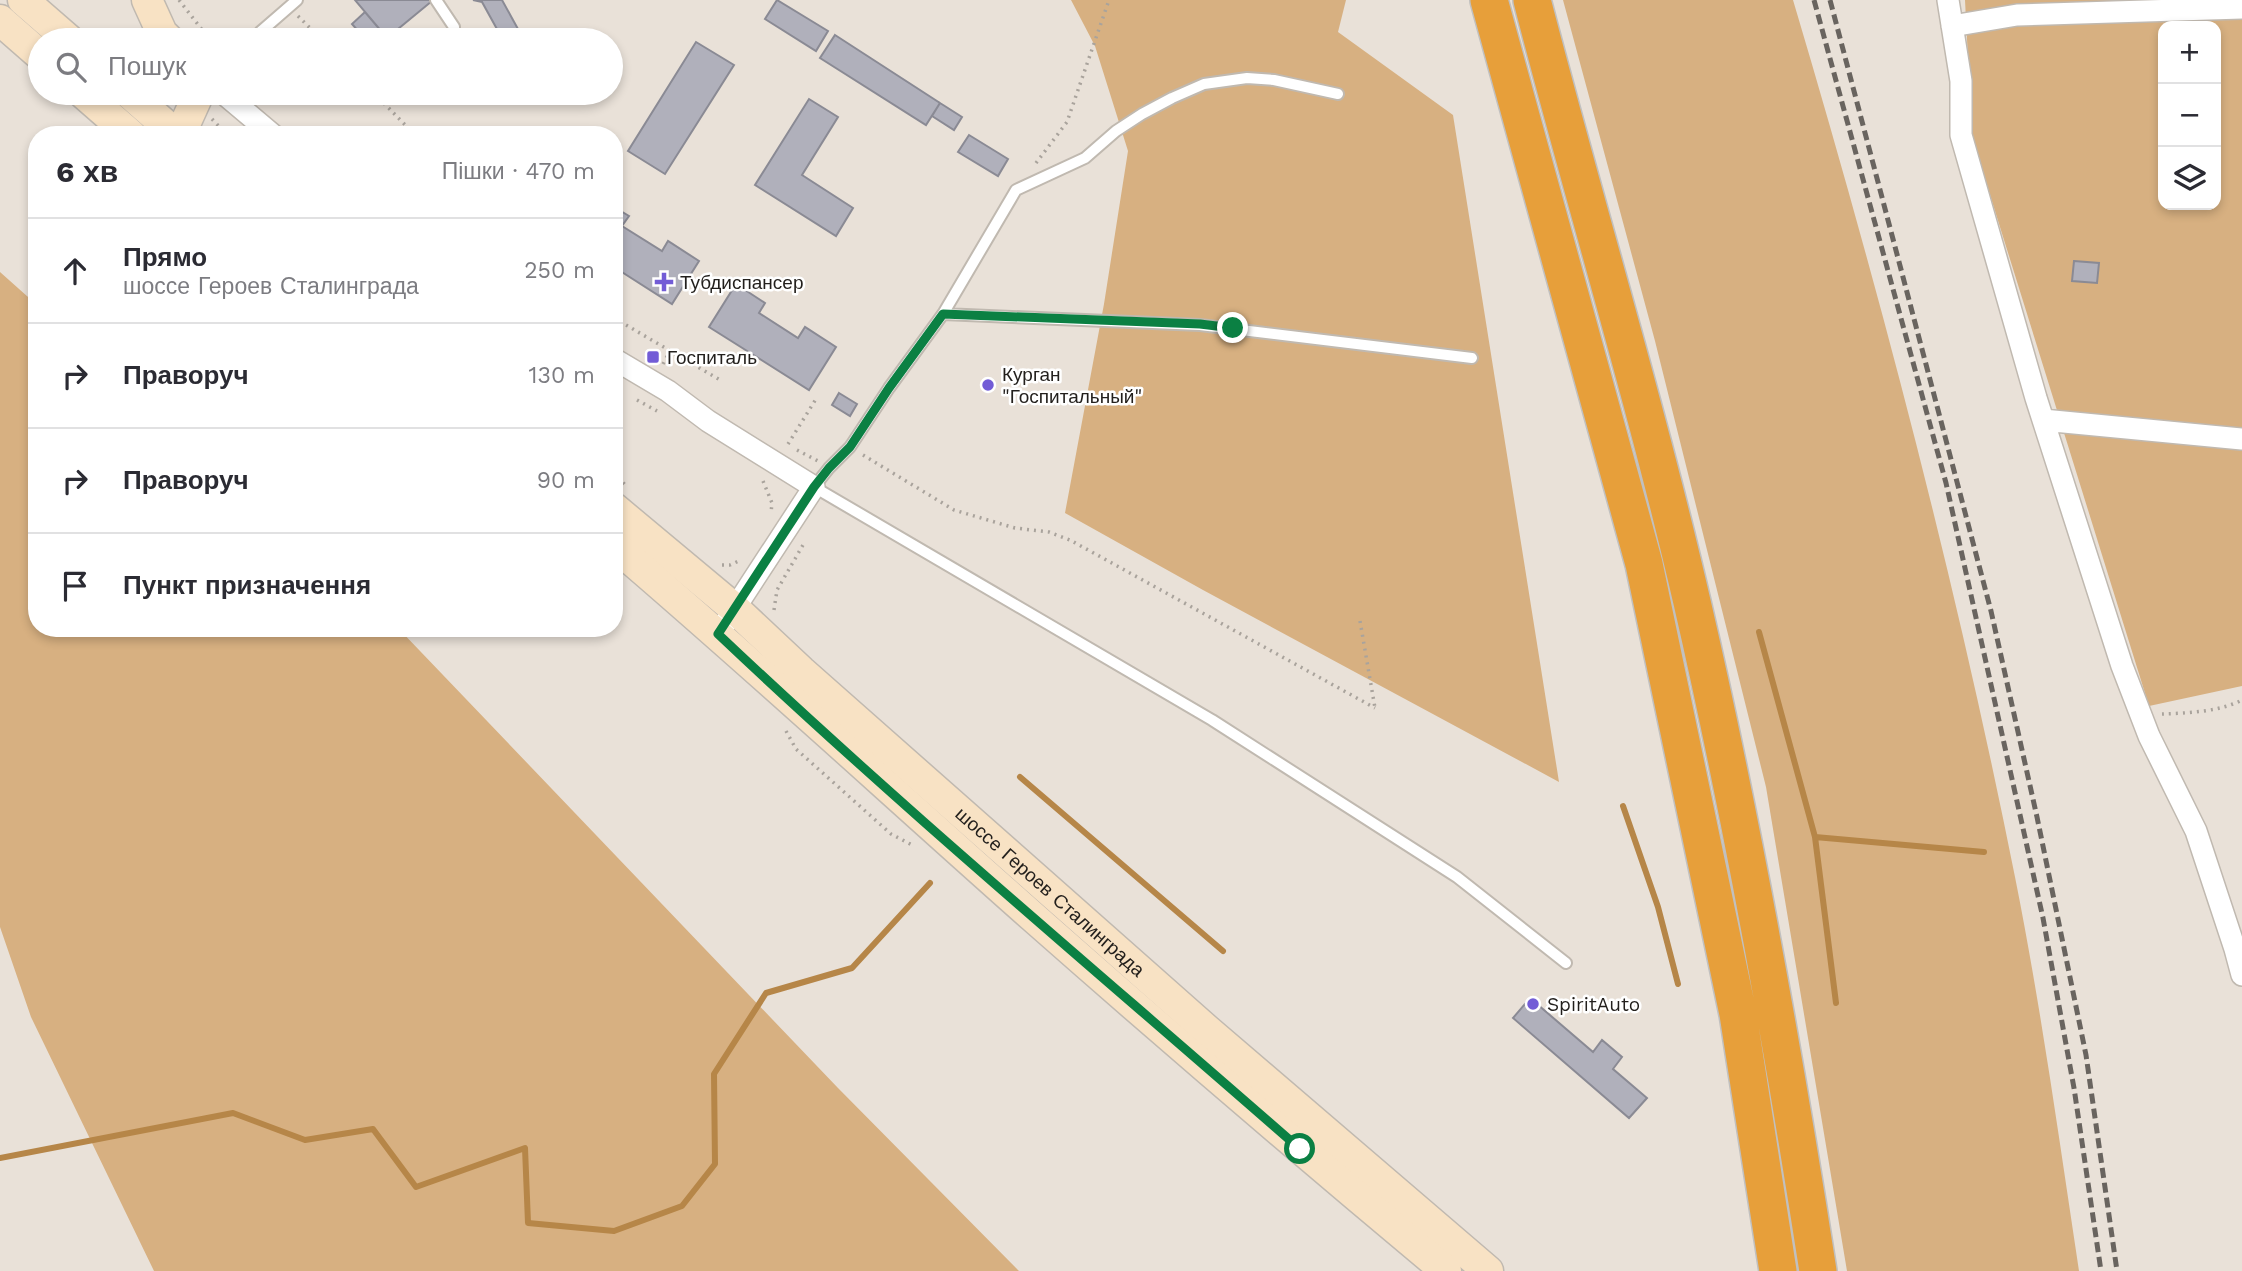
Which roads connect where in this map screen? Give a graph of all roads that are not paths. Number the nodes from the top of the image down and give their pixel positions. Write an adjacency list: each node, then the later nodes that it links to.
1 (23, 0): 12 (main road)
2 (146, 0): 13 (main road)
3 (436, 0): 11 (lane)
4 (1489, 0): 39 (highway)
5 (1532, 0): 40 (highway)
6 (1948, 0): 10 (street)
7 (293, 4): 14 (lane)
8 (2242, 8): 10 (street)
9 (0, 20): 15 (main road)
10 (1952, 26): 28 (street)
11 (454, 27)
12 (55, 28)
13 (160, 28)
14 (265, 28)
15 (28, 44)
16 (1338, 94): 25 (lane)
17 (97, 105): 21 (main road)
18 (143, 105): 22 (main road)
19 (203, 105): 23 (main road)
20 (237, 105): 24 (street)
21 (121, 126)
22 (168, 126)
23 (186, 126)
24 (262, 126)
25 (943, 314): 26 (lane); 30 (lane)
26 (1472, 358)
27 (623, 364): 30 (street)
28 (2043, 420): 29 (street); 36 (street)
29 (2242, 439)
30 (814, 487): 33 (street); 35 (lane)
31 (624, 502): 33 (main road, шоссе Героев Сталинграда)
32 (623, 553): 34 (main road, шоссе Героев Сталинграда)
33 (735, 608): 34 (street); 38 (main road, шоссе Героев Сталинграда)
34 (718, 634): 37 (main road, шоссе Героев Сталинграда)
35 (1566, 963)
36 (2242, 975)
37 (1446, 1271)
38 (1488, 1271)
39 (1778, 1271)
40 (1818, 1271)

